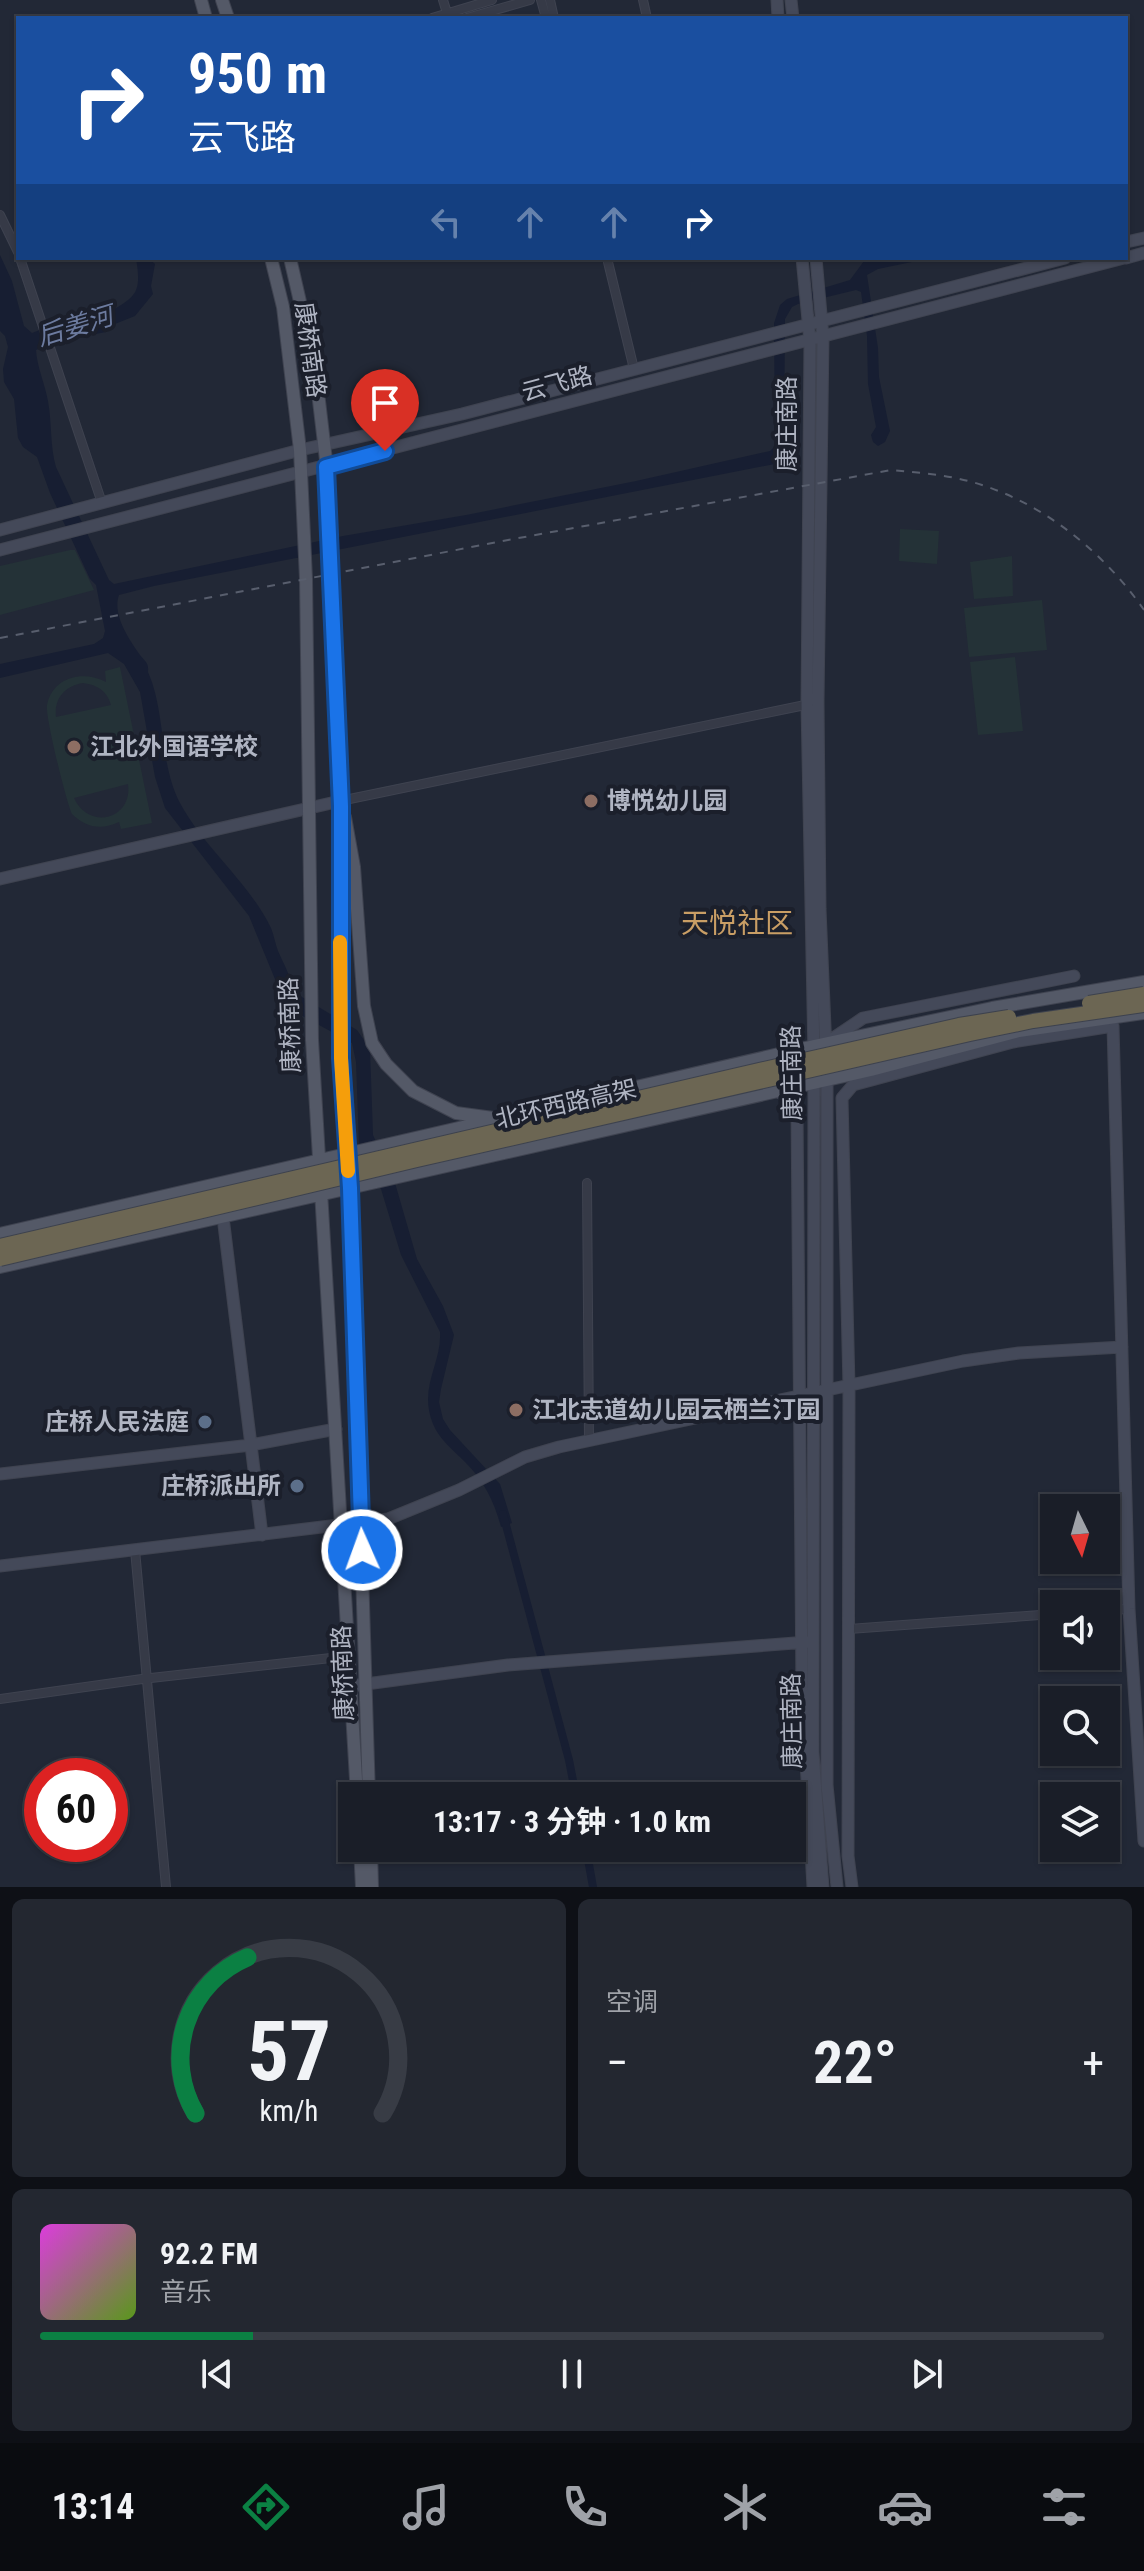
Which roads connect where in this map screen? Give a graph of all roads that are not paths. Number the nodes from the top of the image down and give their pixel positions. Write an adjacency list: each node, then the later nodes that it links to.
1 (443, 0): 4 (street)
2 (492, 0): 4 (street)
3 (530, 0): 6 (street)
4 (447, 13): 5 (street)
5 (438, 16)
6 (474, 16)
7 (0, 215): 8 (street)
8 (16, 248)
9 (21, 260): 26 (street)
10 (271, 260): 23 (main road, 康桥南路)
11 (290, 260): 22 (main road, 康桥南路)
12 (607, 260): 21 (street)
13 (802, 260): 18 (street, 康庄南路)
14 (816, 260): 17 (street, 康庄南路)
15 (1057, 260): 17 (street, 云飞路)
16 (1117, 260): 19 (street, 云飞路)
17 (821, 321): 18 (street, 云飞路); 19 (street, 康庄南路)
18 (808, 325): 20 (street, 康庄南路); 21 (street, 云飞路)
19 (823, 337): 20 (street, 云飞路); 29 (street, 康庄南路)
20 (810, 341): 24 (street, 云飞路); 29 (street, 康庄南路)
21 (634, 369): 22 (street, 云飞路)
22 (323, 444): 23 (street, 云飞路); 24 (main road, 康桥南路)
23 (300, 450): 25 (main road, 康桥南路); 26 (street, 云飞路)
24 (326, 467): 25 (street, 云飞路); 30 (main road, 康桥南路)
25 (301, 473): 28 (street, 云飞路); 31 (main road, 康桥南路)
26 (97, 504): 27 (street, 云飞路)
27 (0, 530)
28 (0, 550)
29 (812, 704): 30 (street); 38 (street, 康庄南路)
30 (341, 803): 31 (street); 42 (main road); 43 (main road, 康桥南路)
31 (309, 810): 32 (street); 44 (main road, 康桥南路)
32 (0, 879)
33 (1074, 976): 38 (street)
34 (1144, 982): 38 (main road)
35 (1144, 994): 50 (highway, 北环西路高架, bridge)
36 (1144, 1005): 51 (highway, 北环西路高架, bridge)
37 (1144, 1013): 39 (main road)
38 (820, 1045): 39 (street, 康庄南路); 42 (main road)
39 (821, 1080): 40 (main road); 41 (street); 55 (street, 康庄南路); 56 (street, 康庄南路)
40 (777, 1091): 46 (main road); 57 (street)
41 (842, 1098): 53 (street); 54 (street)
42 (500, 1119): 43 (main road)
43 (352, 1153): 44 (main road); 46 (main road, 康桥南路)
44 (320, 1161): 47 (main road, 康桥南路); 49 (main road)
45 (587, 1183): 59 (street)
46 (356, 1186): 47 (main road); 62 (main road, 康桥南路)
47 (323, 1194): 48 (main road); 58 (main road, 康桥南路)
48 (223, 1217): 52 (main road); 60 (street)
49 (0, 1234)
50 (0, 1246)
51 (0, 1259)
52 (0, 1267)
53 (1122, 1347): 54 (street); 68 (street)
54 (849, 1386): 55 (street); 70 (street)
55 (827, 1391): 56 (street); 87 (street, 康庄南路)
56 (813, 1394): 57 (street); 71 (street, 康庄南路)
57 (799, 1396): 59 (street); 71 (street)
58 (336, 1429): 60 (street); 63 (main road, 康桥南路)
59 (589, 1441): 62 (street)
60 (251, 1445): 61 (street); 64 (street)
61 (0, 1474)
62 (361, 1523): 63 (street); 74 (main road, 康桥南路)
63 (342, 1526): 64 (street); 72 (main road, 康桥南路)
64 (262, 1535): 65 (street)
65 (135, 1550): 66 (street); 73 (street)
66 (0, 1566)
67 (1120, 1609): 68 (street)
68 (1129, 1609): 79 (street)
69 (1040, 1615): 70 (street)
70 (849, 1629): 88 (street)
71 (807, 1642): 74 (street); 85 (street); 86 (street, 康庄南路)
72 (349, 1656): 73 (street); 75 (main road, 康桥南路)
73 (146, 1678): 76 (street); 82 (street)
74 (366, 1685): 75 (street); 78 (main road, 康桥南路)
75 (351, 1686): 77 (main road, 康桥南路)
76 (0, 1699)
77 (356, 1782)
78 (369, 1782)
79 (1144, 1841)
80 (361, 1862): 83 (main road)
81 (371, 1862): 84 (main road)
82 (166, 1887)
83 (362, 1887)
84 (372, 1887)
85 (813, 1887)
86 (823, 1887)
87 (837, 1887)
88 (852, 1887)

